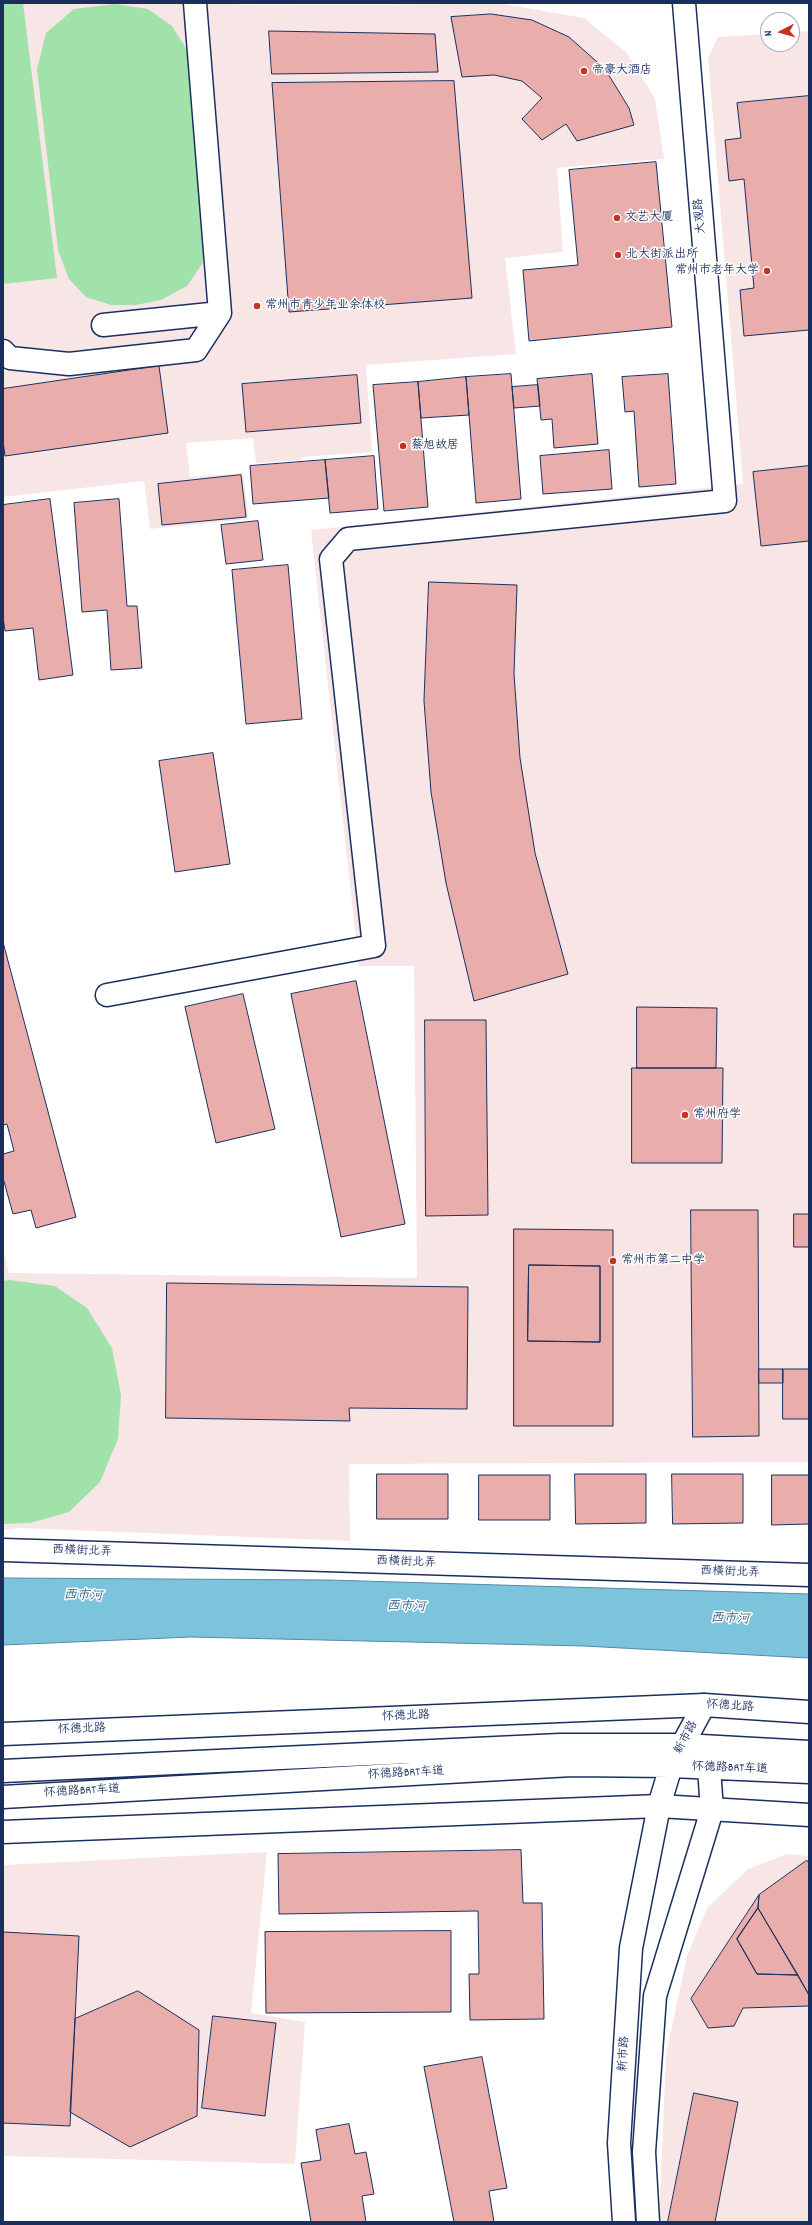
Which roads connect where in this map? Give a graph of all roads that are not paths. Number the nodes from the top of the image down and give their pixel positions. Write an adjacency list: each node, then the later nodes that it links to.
1 (195, 3): 3 (street)
2 (684, 3): 6 (street, 大观路)
3 (220, 313): 4 (street); 5 (street)
4 (103, 325)
5 (3, 351)
6 (107, 995)
7 (3, 1550): 8 (street, 西横街北弄)
8 (809, 1576)
9 (704, 1705): 10 (street, 怀德北路); 11 (street, 怀德北路); 12 (street, 新市路); 14 (street, 新市路)
10 (809, 1712)
11 (3, 1734)
12 (683, 1746): 14 (street, 怀德路BRT车道); 15 (street, 新市路); 16 (street, 怀德路BRT车道)
13 (809, 1752): 14 (street, 怀德路BRT车道)
14 (708, 1757): 15 (street, 怀德路BRT车道); 17 (street, 怀德路BRT车道); 20 (street, 新市路)
15 (671, 1766): 18 (street, 怀德路BRT车道); 19 (street, 新市路)
16 (3, 1771)
17 (809, 1772)
18 (3, 1797)
19 (659, 1806): 20 (street); 22 (street); 23 (street, 新市路)
20 (712, 1810): 21 (street); 24 (street, 新市路)
21 (809, 1816)
22 (3, 1832)
23 (624, 2222)
24 (648, 2222)

